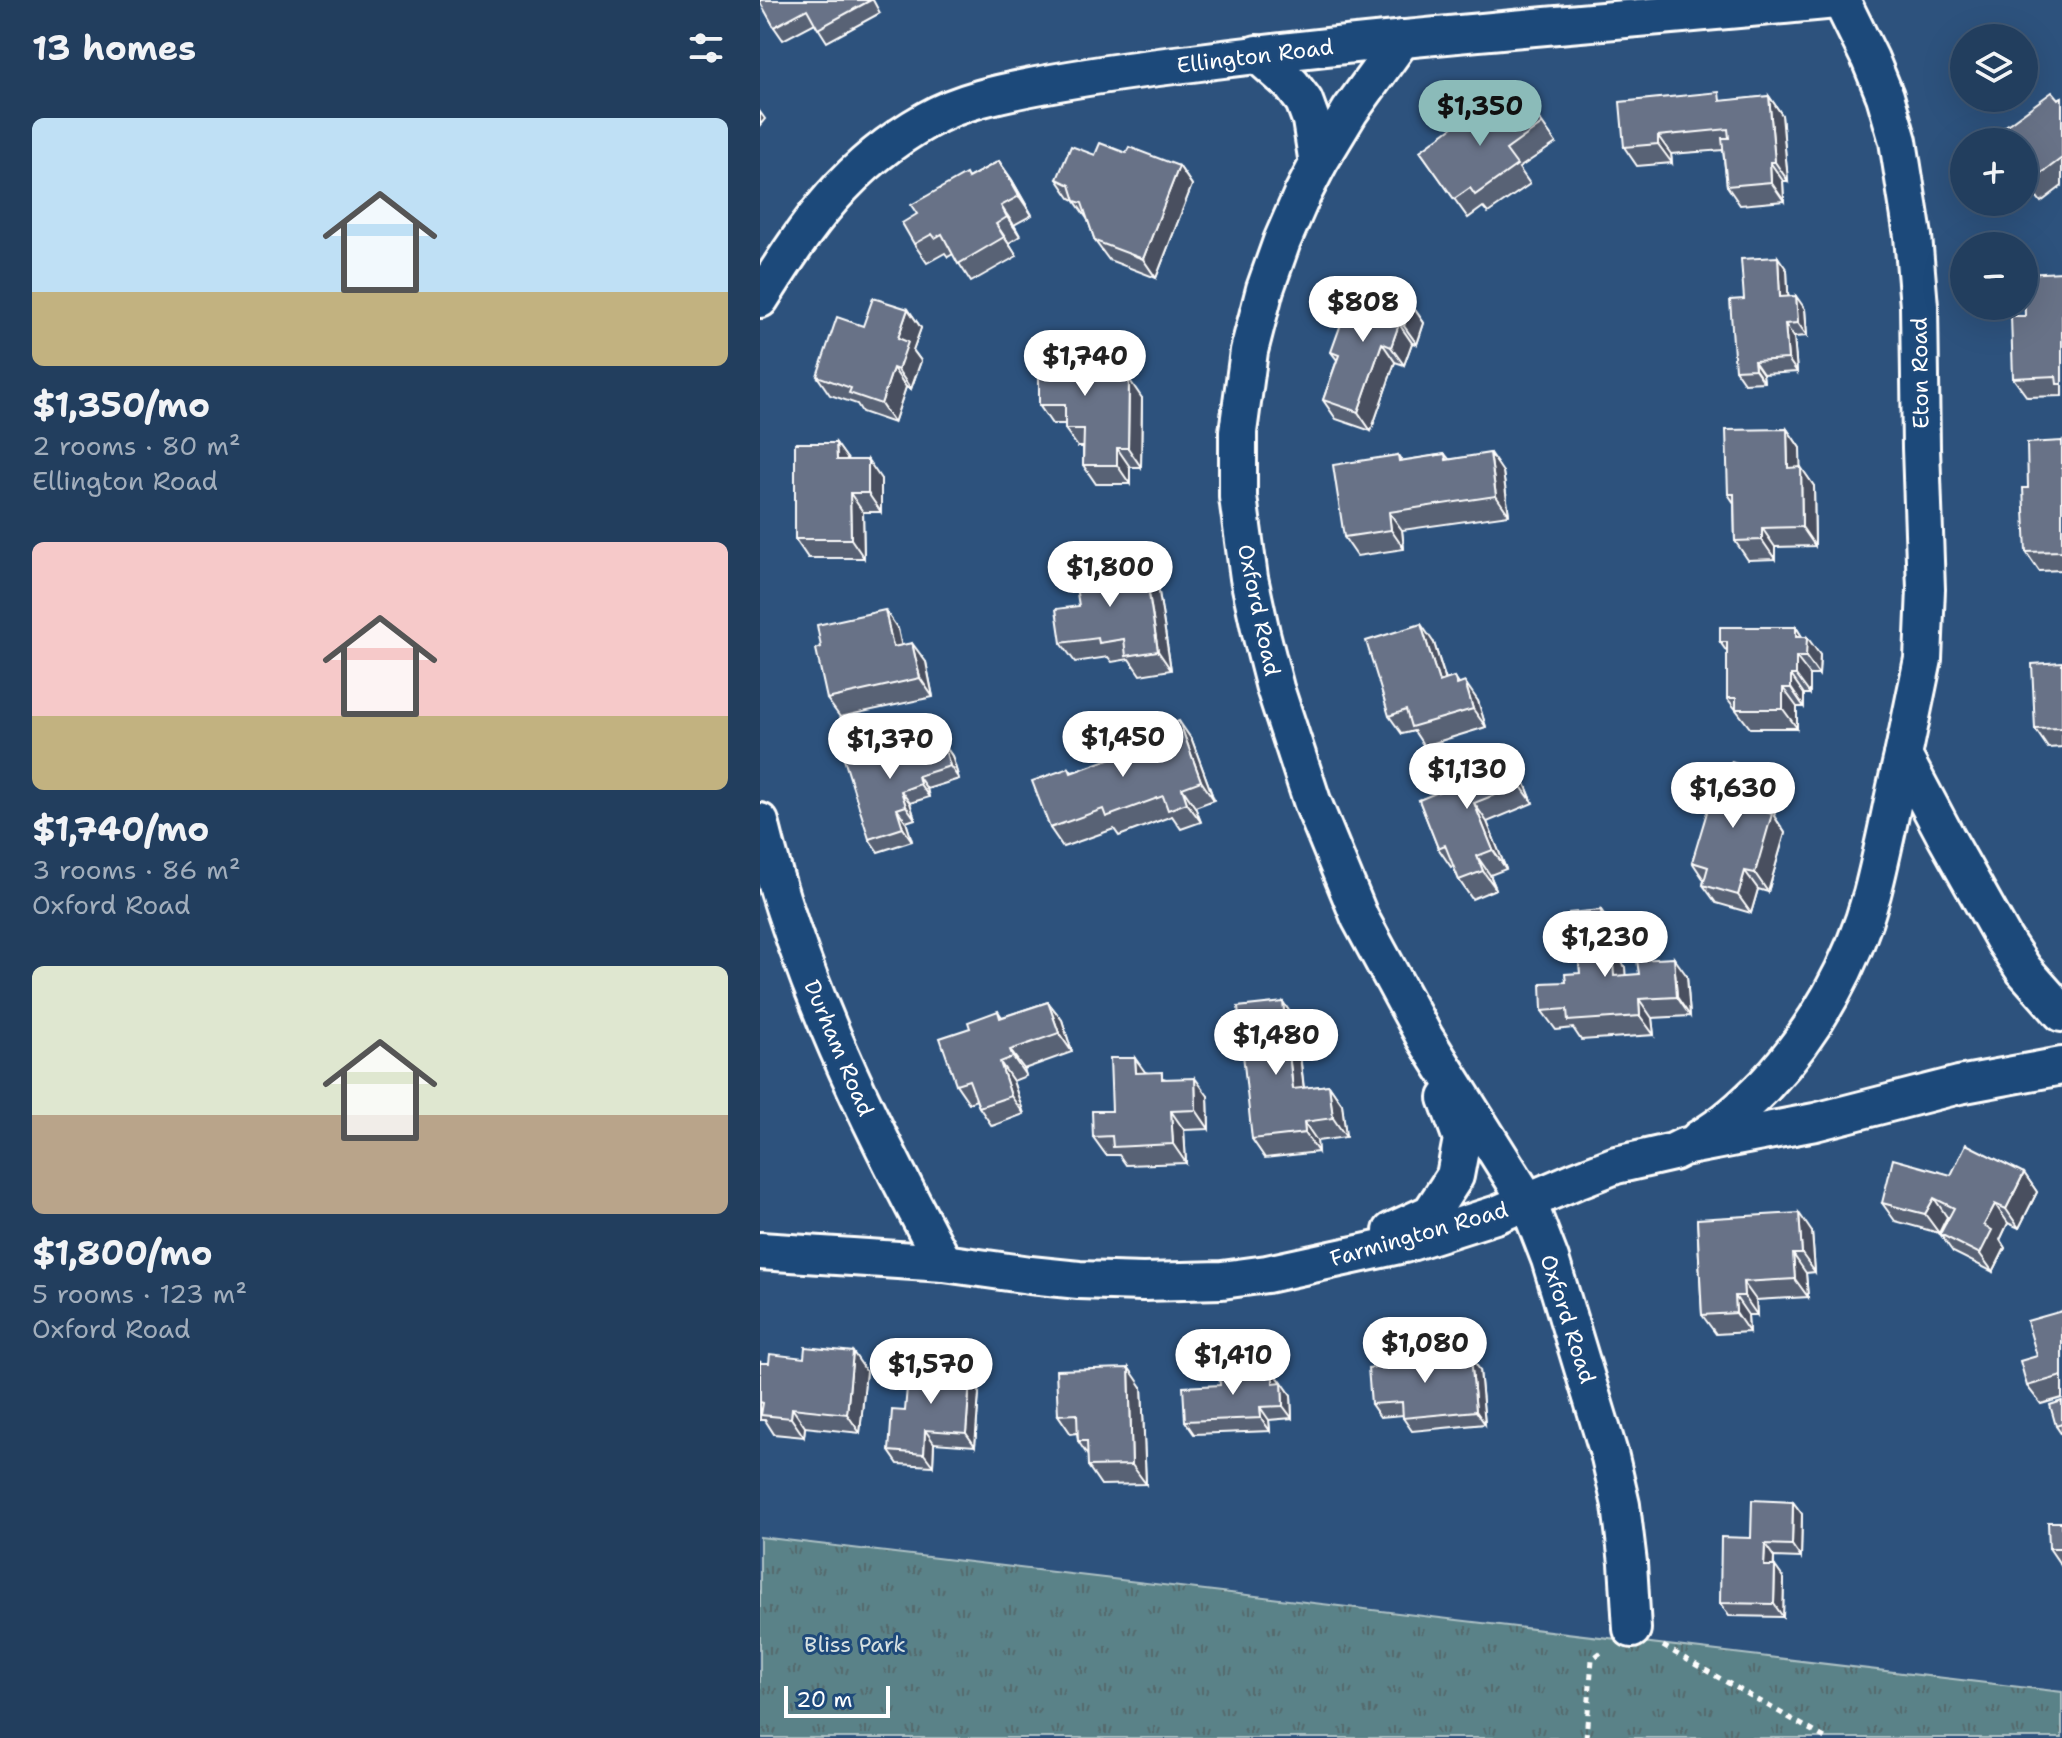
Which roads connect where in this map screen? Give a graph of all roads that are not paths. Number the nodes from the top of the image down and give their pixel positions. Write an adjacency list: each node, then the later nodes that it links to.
1 (1838, 0): 2 (street, Ellington Road); 6 (street, Eton Road)
2 (1402, 39): 3 (street, Ellington Road); 4 (street, Oxford Road)
3 (1257, 54): 4 (street); 5 (street, Ellington Road)
4 (1318, 164): 9 (street, Oxford Road)
5 (760, 299)
6 (1903, 756): 8 (street); 11 (street, Eton Road)
7 (760, 822): 15 (street, Durham Road)
8 (2062, 1013)
9 (1425, 1038): 12 (street, Oxford Road); 14 (street, Oxford Road)
10 (2062, 1066): 11 (street, Farmington Road)
11 (1683, 1147): 12 (street, Farmington Road)
12 (1528, 1202): 14 (street, Farmington Road); 16 (street, Oxford Road)
13 (760, 1251): 15 (street, Farmington Road)
14 (1342, 1259): 15 (street, Farmington Road)
15 (944, 1263)
16 (1632, 1629)

